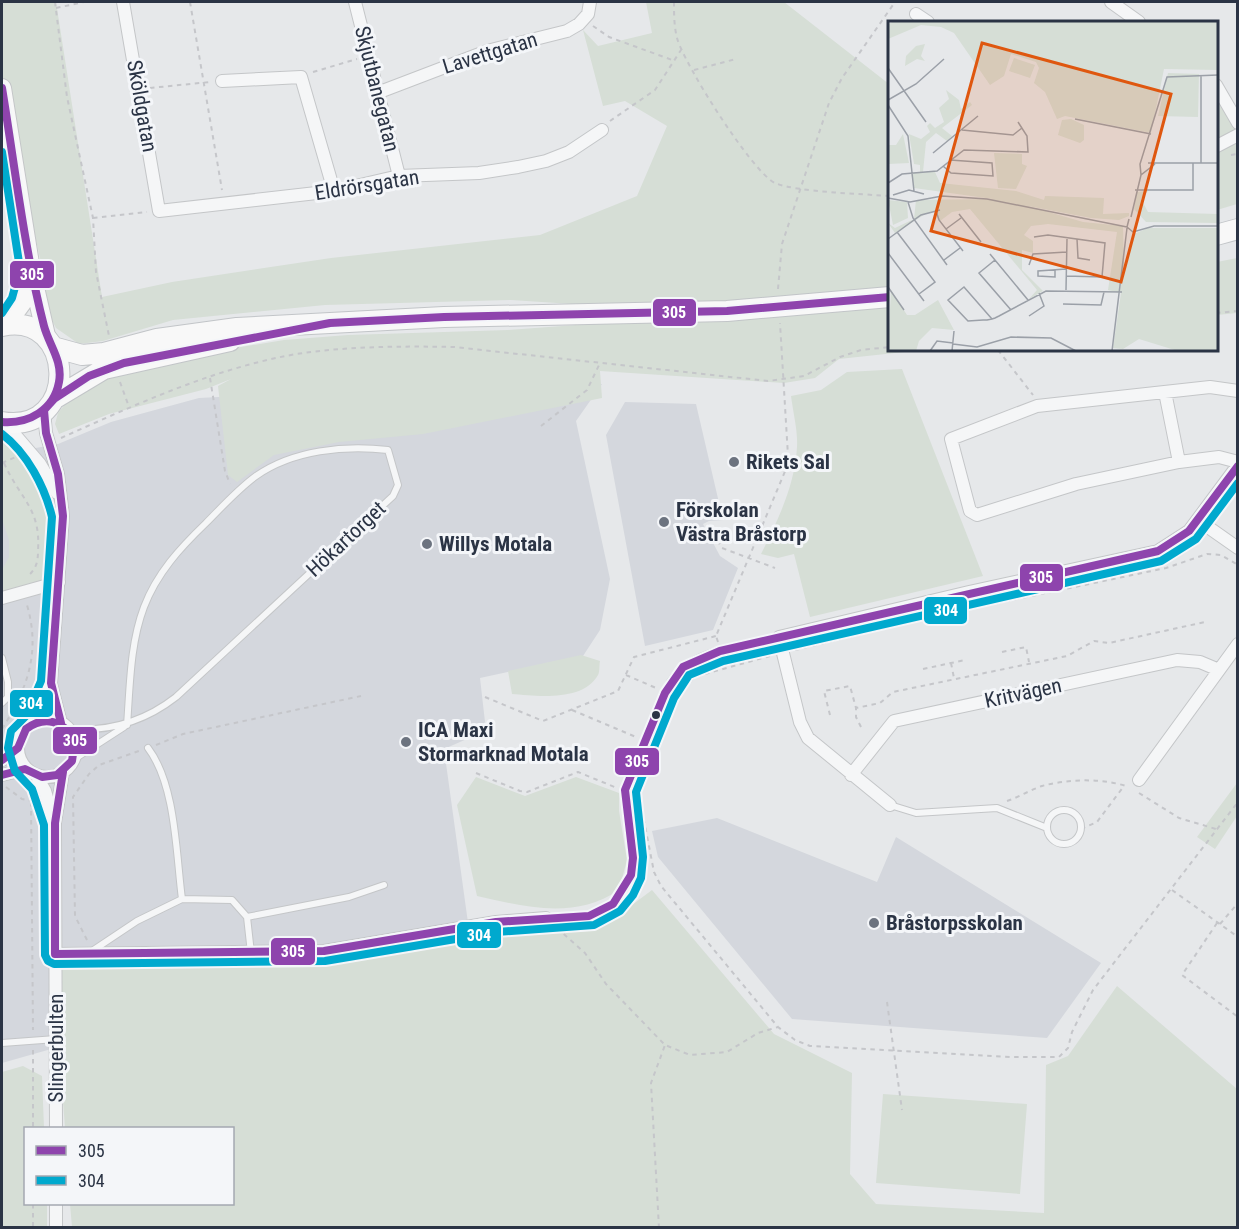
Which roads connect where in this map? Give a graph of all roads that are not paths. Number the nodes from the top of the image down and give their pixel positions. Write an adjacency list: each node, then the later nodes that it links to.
1 (123, 2): 18 (street, Sköldgatan)
2 (355, 2): 11 (street, Skjutbanegatan)
3 (590, 2): 11 (street, Lavettgatan)
4 (1111, 2): 7 (street)
5 (916, 14): 6 (street)
6 (926, 21)
7 (1138, 21)
8 (222, 81): 17 (street)
9 (2, 88): 19 (street)
10 (1218, 88): 12 (street)
11 (377, 93): 16 (street, Skjutbanegatan)
12 (1238, 123)
13 (602, 130): 16 (street, Eldrörsgatan)
14 (1238, 135): 15 (street)
15 (1218, 145)
16 (399, 176): 17 (street, Eldrörsgatan)
17 (334, 190): 18 (street, Eldrörsgatan)
18 (159, 211)
19 (31, 270): 22 (street); 23 (street)
20 (888, 297): 21 (main road)
21 (330, 323): 23 (main road); 26 (main road)
22 (4, 325): 23 (main road)
23 (50, 344): 26 (main road)
24 (1238, 391): 25 (street)
25 (1165, 392): 28 (street); 28 (street)
26 (49, 405): 27 (main road); 30 (street)
27 (3, 422): 30 (street)
28 (1179, 462): 29 (street)
29 (1238, 464): 31 (street)
30 (60, 499): 33 (street)
31 (1198, 520): 32 (street); 35 (street)
32 (1238, 548)
33 (59, 582): 34 (street); 39 (street)
34 (2, 598)
35 (779, 637): 51 (street); 59 (lane)
36 (1238, 644): 38 (street)
37 (2, 658): 40 (lane)
38 (1218, 670): 51 (street, Kritvägen); 52 (street)
39 (51, 683): 41 (street); 43 (street)
40 (2, 703)
41 (34, 722): 43 (street); 44 (street)
42 (127, 725): 42 (lane, Hökartorget); 43 (lane, Hökartorget); 47 (lane, Hökartorget)
43 (65, 726): 47 (street)
44 (18, 748): 46 (street); 48 (street)
45 (147, 748): 57 (lane)
46 (2, 760)
47 (73, 760): 49 (street)
48 (32, 772): 49 (street); 50 (street); 54 (street, Slingerbulten)
49 (63, 772): 54 (street, Slingerbulten)
50 (2, 775)
51 (851, 776): 53 (street)
52 (1139, 780)
53 (890, 805): 55 (lane)
54 (55, 824): 61 (street, Slingerbulten)
55 (1047, 828): 55 (lane)
56 (384, 885): 58 (lane)
57 (182, 899): 58 (lane); 62 (lane)
58 (247, 916): 60 (lane)
59 (546, 918): 60 (street)
60 (251, 953): 62 (street)
61 (55, 954): 62 (street); 63 (street, Slingerbulten)
62 (86, 955)
63 (56, 1039): 64 (lane); 65 (street, Slingerbulten)
64 (2, 1043)
65 (56, 1127)
66 (56, 1205): 67 (street)
67 (56, 1227)

